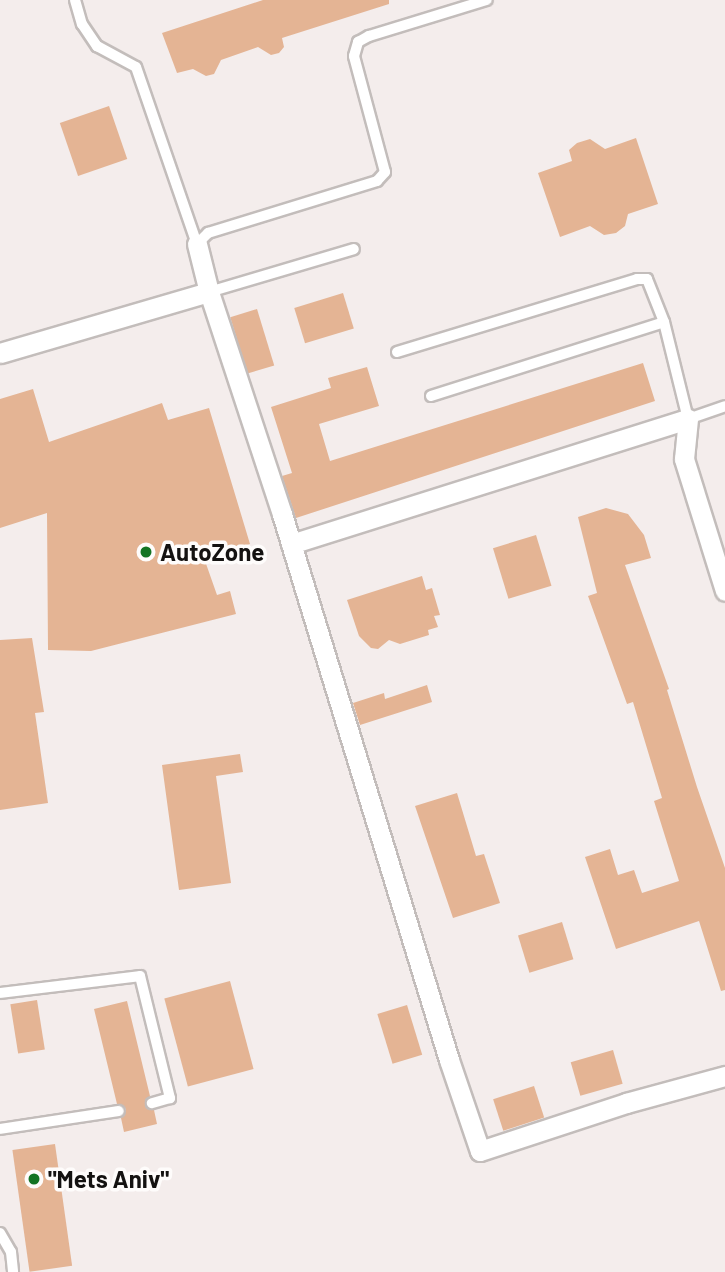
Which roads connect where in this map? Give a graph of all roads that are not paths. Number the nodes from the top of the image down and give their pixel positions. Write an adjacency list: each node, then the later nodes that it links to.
1 (75, 0): 3 (lane)
2 (487, 0): 3 (lane)
3 (197, 244): 5 (street)
4 (354, 249): 5 (lane)
5 (209, 292): 8 (street); 12 (street)
6 (664, 322): 7 (lane); 9 (lane); 11 (lane)
7 (397, 352)
8 (0, 353)
9 (431, 396)
10 (725, 407): 11 (lane)
11 (688, 419): 12 (street); 13 (street)
12 (290, 544): 15 (street)
13 (725, 591)
14 (0, 993): 16 (lane)
15 (725, 1076)
16 (152, 1103)
17 (119, 1111): 18 (lane)
18 (0, 1129)
19 (0, 1233): 20 (lane)
20 (13, 1272)

